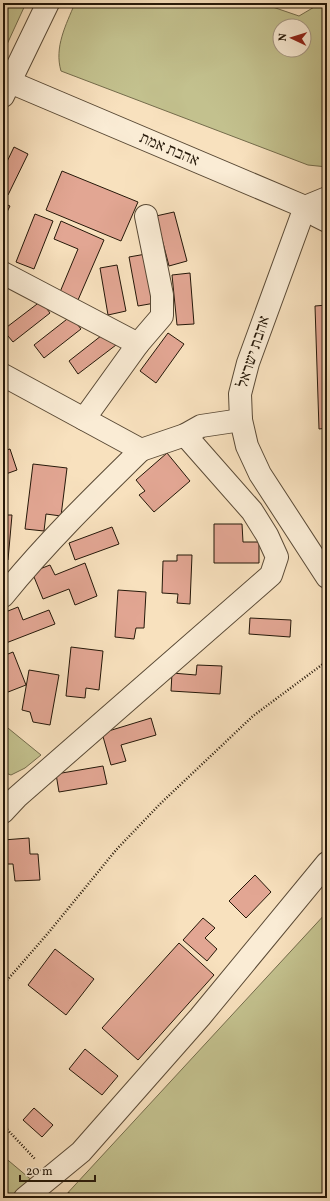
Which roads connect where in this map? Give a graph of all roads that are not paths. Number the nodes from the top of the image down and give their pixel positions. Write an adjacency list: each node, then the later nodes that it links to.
1 (48, 3): 2 (street)
2 (6, 89): 4 (street, אהבת אמת)
3 (327, 198): 4 (street)
4 (305, 207): 6 (street, אהבת אמת); 11 (street, אהבת ישראל)
5 (146, 216): 8 (street)
6 (327, 221)
7 (3, 273): 8 (street)
8 (138, 344): 10 (street)
9 (3, 375): 10 (street)
10 (84, 419): 13 (street)
11 (241, 420): 12 (street); 14 (street, אהבת ישראל)
12 (185, 435): 13 (street); 16 (street)
13 (141, 450): 15 (street)
14 (327, 577)
15 (3, 596)
16 (8, 800)
17 (327, 862): 18 (street)
18 (25, 1198)

